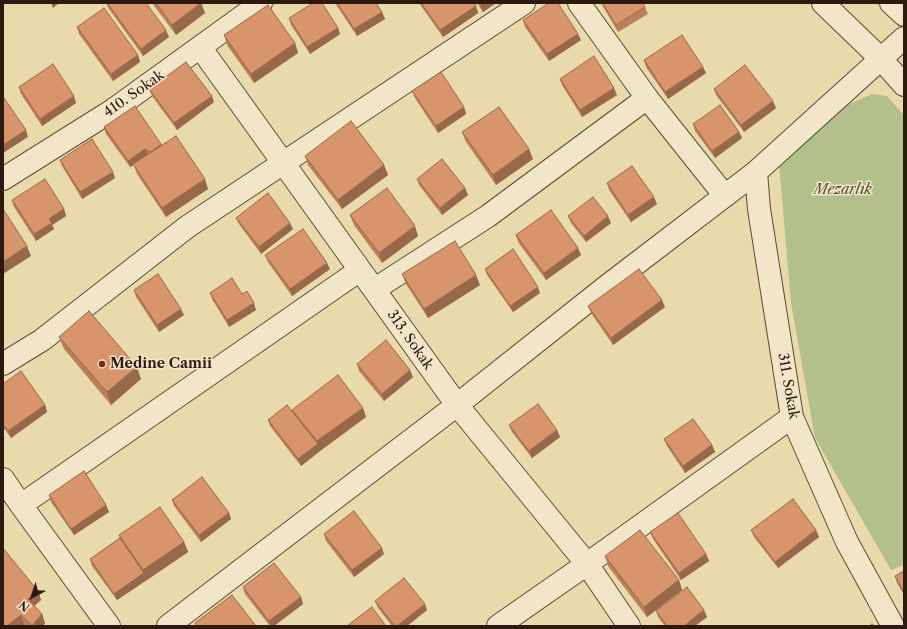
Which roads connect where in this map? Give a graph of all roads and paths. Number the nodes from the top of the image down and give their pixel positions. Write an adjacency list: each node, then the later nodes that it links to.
1 (261, 3): 8 (street, 410. Sokak)
2 (524, 3): 12 (street)
3 (579, 3): 11 (street)
4 (823, 3): 9 (street)
5 (891, 3): 6 (street)
6 (904, 16)
7 (904, 38): 9 (street)
8 (200, 47): 12 (street, 313. Sokak); 14 (street, 410. Sokak)
9 (880, 58): 10 (street); 13 (street)
10 (904, 85)
11 (647, 98): 15 (street); 17 (street)
12 (282, 162): 16 (street, 313. Sokak); 18 (street)
13 (756, 172): 15 (street); 20 (street, 311. Sokak)
14 (3, 179)
15 (725, 196): 19 (street)
16 (360, 270): 17 (street, 313. Sokak); 22 (street)
17 (375, 289): 19 (street, 313. Sokak)
18 (3, 364)
19 (457, 405): 23 (street, 313. Sokak); 24 (street)
20 (792, 418): 23 (street); 28 (street, 311. Sokak)
21 (3, 479): 22 (street)
22 (21, 505): 25 (street)
23 (587, 564): 26 (street); 27 (street, 313. Sokak)
24 (173, 624)
25 (109, 626)
26 (498, 626)
27 (629, 626)
28 (893, 626)

